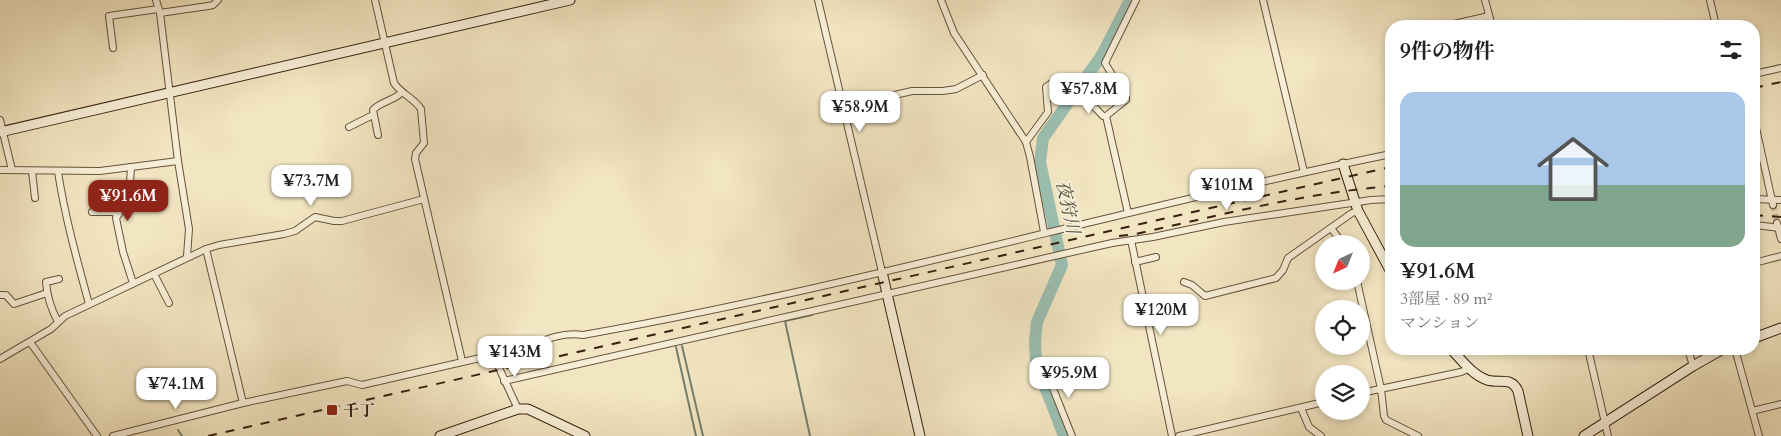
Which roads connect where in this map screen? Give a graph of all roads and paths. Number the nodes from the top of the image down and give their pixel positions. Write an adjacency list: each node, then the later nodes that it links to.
1 (156, 0): 11 (street)
2 (218, 0): 11 (street)
3 (375, 0): 16 (street)
4 (570, 0): 16 (street)
5 (818, 0): 25 (street)
6 (941, 0): 20 (street)
7 (1136, 0): 27 (street)
8 (1263, 0): 42 (street)
9 (1486, 0): 12 (street)
10 (1710, 0): 15 (street)
11 (159, 11): 17 (street); 22 (street)
12 (1489, 16): 13 (street); 14 (street)
13 (1471, 20)
14 (1490, 20)
15 (1715, 20)
16 (385, 43): 22 (street); 23 (street)
17 (114, 48)
18 (1781, 68): 19 (street)
19 (1760, 73)
20 (983, 75): 25 (street); 32 (street)
21 (1059, 78): 32 (street)
22 (169, 92): 30 (street); 35 (street)
23 (402, 92): 26 (street); 44 (street)
24 (1082, 94): 27 (street)
25 (843, 107): 67 (street)
26 (373, 115): 29 (street); 31 (street)
27 (1106, 116): 51 (street)
28 (0, 120): 30 (street)
29 (349, 127)
30 (1, 132): 39 (street)
31 (378, 135)
32 (1029, 138): 56 (street)
33 (1760, 145): 48 (street)
34 (1385, 155): 36 (street)
35 (178, 160): 37 (street); 61 (street)
36 (1343, 164): 42 (street); 49 (street)
37 (131, 167): 41 (street); 52 (street)
38 (0, 170): 39 (street)
39 (12, 170): 40 (street)
40 (32, 171): 41 (street); 43 (street)
41 (58, 172): 77 (street)
42 (1304, 172): 51 (street)
43 (35, 198)
44 (424, 199): 60 (street); 91 (street)
45 (1760, 199): 48 (street)
46 (1385, 200): 49 (street)
47 (1781, 200): 48 (street)
48 (1773, 202)
49 (1358, 207): 55 (street); 59 (street); 64 (street)
50 (92, 212): 52 (street)
51 (1128, 213): 56 (street)
52 (118, 214): 71 (street)
53 (1760, 225): 54 (street)
54 (1779, 226): 58 (street)
55 (1331, 228): 57 (street); 70 (street)
56 (1045, 232): 67 (street)
57 (1336, 235)
58 (1781, 239)
59 (1131, 240): 66 (street); 74 (street)
60 (206, 249): 61 (street); 98 (street)
61 (188, 256): 68 (street)
62 (1781, 256): 65 (street)
63 (1156, 257): 66 (street)
64 (1385, 260)
65 (1760, 261)
66 (1135, 262): 111 (street)
67 (882, 272): 74 (street); 84 (street)
68 (154, 274): 71 (street); 76 (street)
69 (59, 279): 73 (street)
70 (1184, 282)
71 (133, 283): 77 (street)
72 (1359, 290): 96 (street)
73 (46, 293): 75 (street); 78 (street)
74 (886, 293): 95 (street); 109 (street)
75 (0, 295)
76 (168, 303)
77 (89, 304): 80 (street)
78 (52, 311): 79 (street); 80 (street)
79 (44, 316)
80 (58, 322): 83 (street)
81 (1781, 328): 82 (street)
82 (1760, 336)
83 (30, 342): 90 (street); 105 (street)
84 (494, 355): 91 (street); 95 (street)
85 (1457, 355): 93 (street)
86 (1589, 355): 104 (street)
87 (1690, 355): 92 (street)
88 (1712, 355): 92 (street)
89 (1737, 355): 103 (street)
90 (0, 359)
91 (462, 361): 98 (street)
92 (1693, 366): 104 (street)
93 (1470, 368): 96 (street); 115 (street)
94 (1046, 371): 110 (street)
95 (504, 381): 102 (street)
96 (1381, 388): 97 (street); 114 (street)
97 (1370, 391)
98 (244, 403): 106 (street)
99 (1315, 404): 101 (street)
100 (1781, 404): 103 (street)
101 (1301, 408): 112 (street); 113 (street)
102 (518, 409): 107 (street); 108 (street)
103 (1752, 411): 118 (street)
104 (1605, 423): 116 (street); 117 (street)
105 (97, 436)
106 (113, 436)
107 (443, 436)
108 (585, 436)
109 (920, 436)
110 (1072, 436)
111 (1172, 436)
112 (1179, 436)
113 (1321, 436)
114 (1418, 436)
115 (1528, 436)
116 (1584, 436)
117 (1608, 436)
118 (1759, 436)

